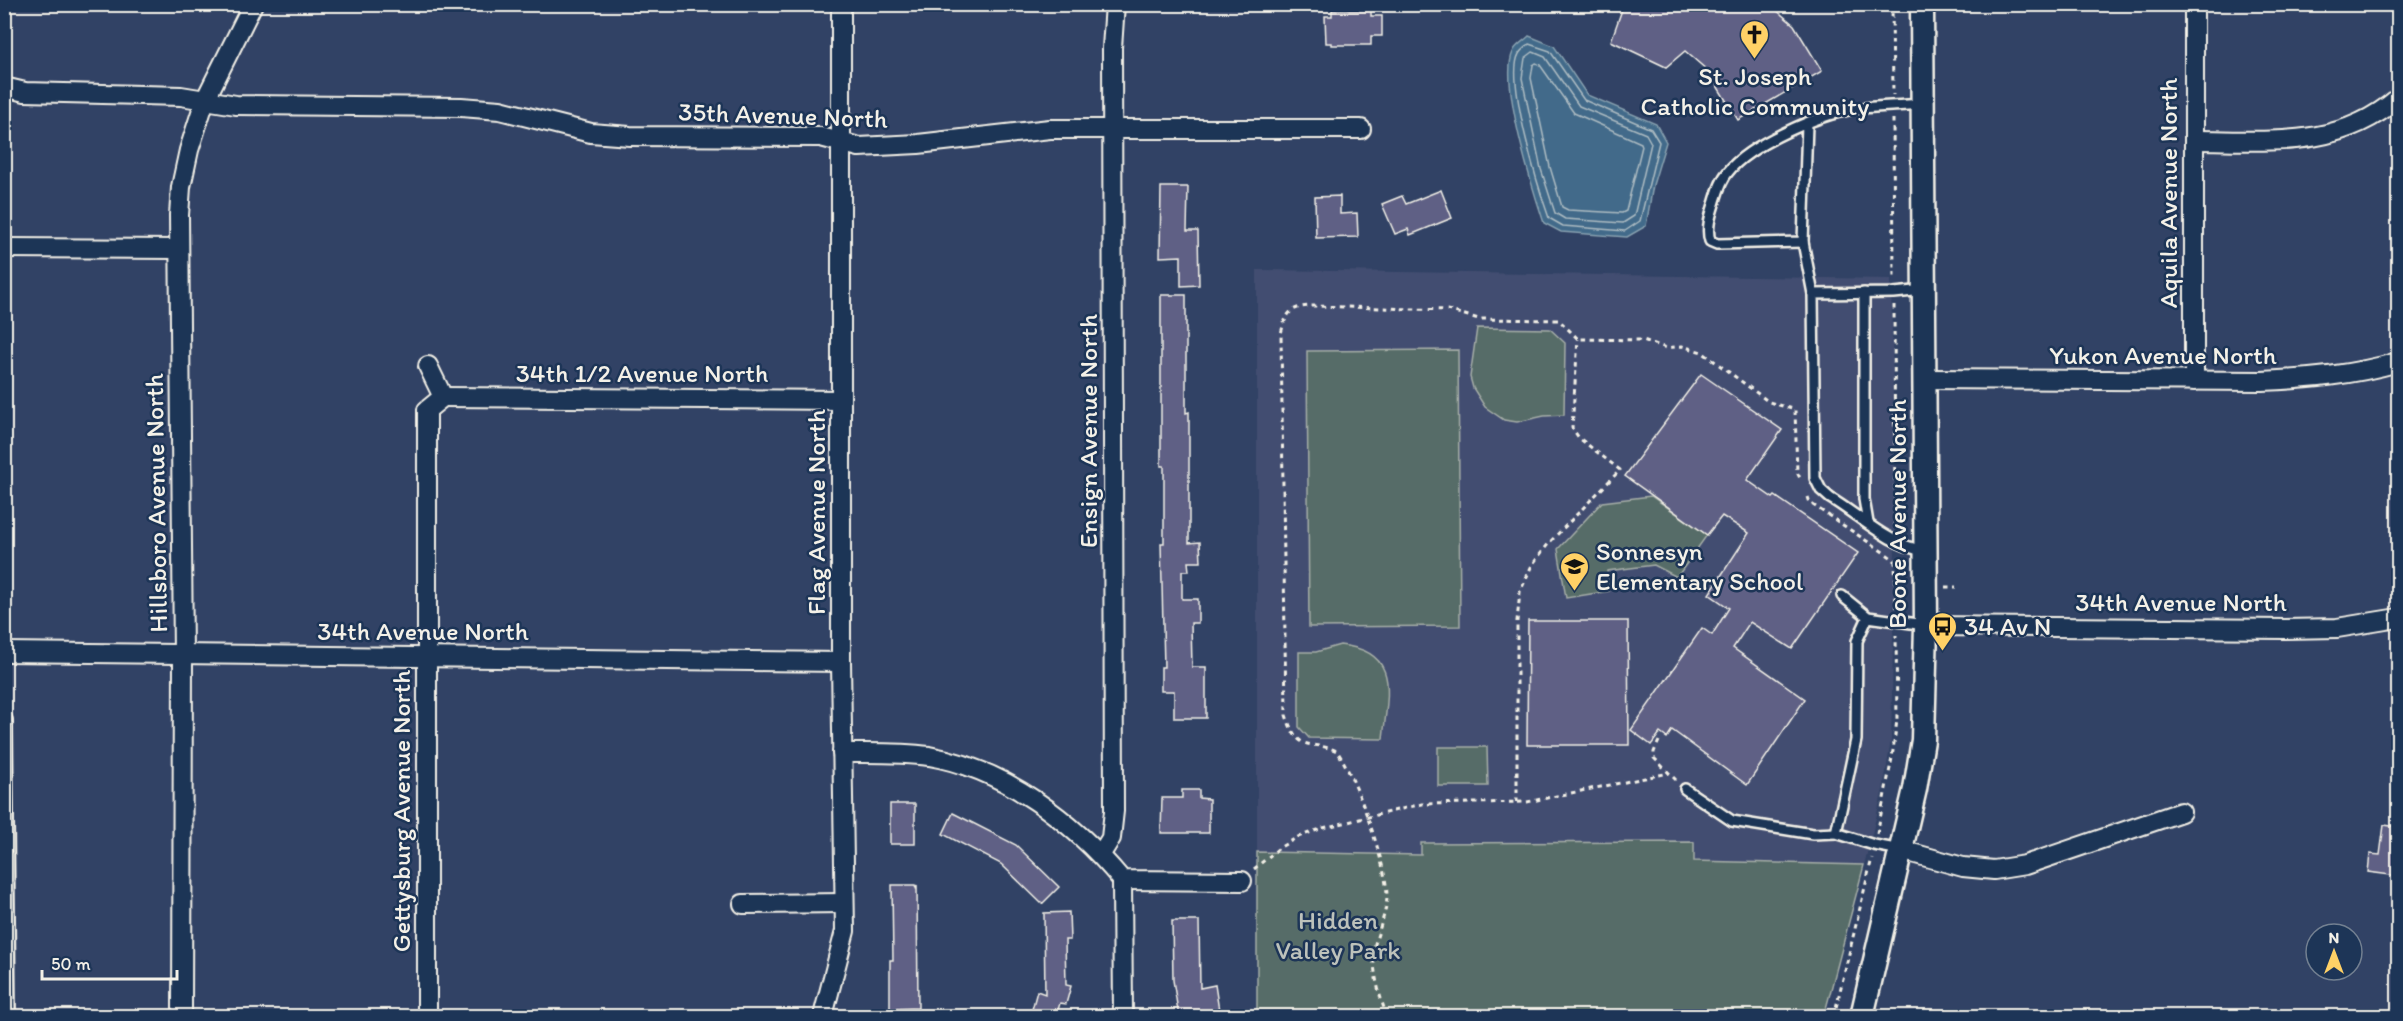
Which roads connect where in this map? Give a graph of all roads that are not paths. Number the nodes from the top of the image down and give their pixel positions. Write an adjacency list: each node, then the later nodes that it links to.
1 (253, 4): 8 (street, Hillsboro Avenue North)
2 (841, 4): 14 (street, Flag Avenue North)
3 (1115, 4): 12 (street, Ensign Avenue North)
4 (1922, 4): 9 (street, Boone Avenue North)
5 (2194, 4): 13 (street, Aquila Avenue North)
6 (4, 87): 8 (street, 35th Avenue North)
7 (2398, 98): 13 (street)
8 (205, 100): 14 (street, 35th Avenue North); 17 (street, Hillsboro Avenue North)
9 (1923, 104): 10 (lane); 18 (street, Boone Avenue North)
10 (1807, 124): 15 (lane); 15 (lane)
11 (1361, 129): 12 (street, 35th Avenue North)
12 (1113, 130): 14 (street, 35th Avenue North); 43 (street, Ensign Avenue North)
13 (2193, 140): 24 (street, Aquila Avenue North)
14 (842, 141): 26 (street, Flag Avenue North)
15 (1803, 242): 20 (lane)
16 (4, 248): 17 (street)
17 (178, 249): 34 (street, Hillsboro Avenue North)
18 (1924, 290): 19 (lane); 23 (street, Boone Avenue North)
19 (1864, 293): 20 (lane); 27 (lane)
20 (1813, 294): 27 (lane)
21 (2398, 362): 24 (street, Yukon Avenue North)
22 (428, 366): 25 (street)
23 (1925, 379): 24 (street, Yukon Avenue North); 28 (street, Boone Avenue North)
24 (2193, 381)
25 (443, 396): 26 (street, 34th 1/2 Avenue North); 35 (street, Gettysburg Avenue North)
26 (841, 400): 36 (street, Flag Avenue North)
27 (1868, 523): 28 (lane)
28 (1925, 551): 32 (street, Boone Avenue North)
29 (1842, 596): 30 (lane)
30 (1868, 617): 32 (lane); 41 (lane)
31 (2398, 618): 32 (street, 34th Avenue North)
32 (1926, 626): 42 (street, Boone Avenue North)
33 (4, 652): 34 (street, 34th Avenue North)
34 (183, 656): 35 (street, 34th Avenue North); 49 (street, Hillsboro Avenue North)
35 (426, 656): 36 (street, 34th Avenue North); 50 (street, Gettysburg Avenue North)
36 (841, 662): 38 (street, Flag Avenue North)
37 (4, 712): 48 (lane)
38 (842, 753): 43 (street); 46 (street, Flag Avenue North)
39 (1685, 789): 41 (lane)
40 (2181, 812): 42 (street)
41 (1836, 833): 42 (lane)
42 (1901, 850): 53 (street, Boone Avenue North)
43 (1101, 854): 44 (street)
44 (1122, 880): 45 (street); 52 (street)
45 (1242, 881)
46 (844, 903): 47 (street); 51 (street, Flag Avenue North)
47 (743, 904)
48 (10, 1017)
49 (182, 1017)
50 (427, 1017)
51 (823, 1017)
52 (1123, 1017)
53 (1862, 1017)

